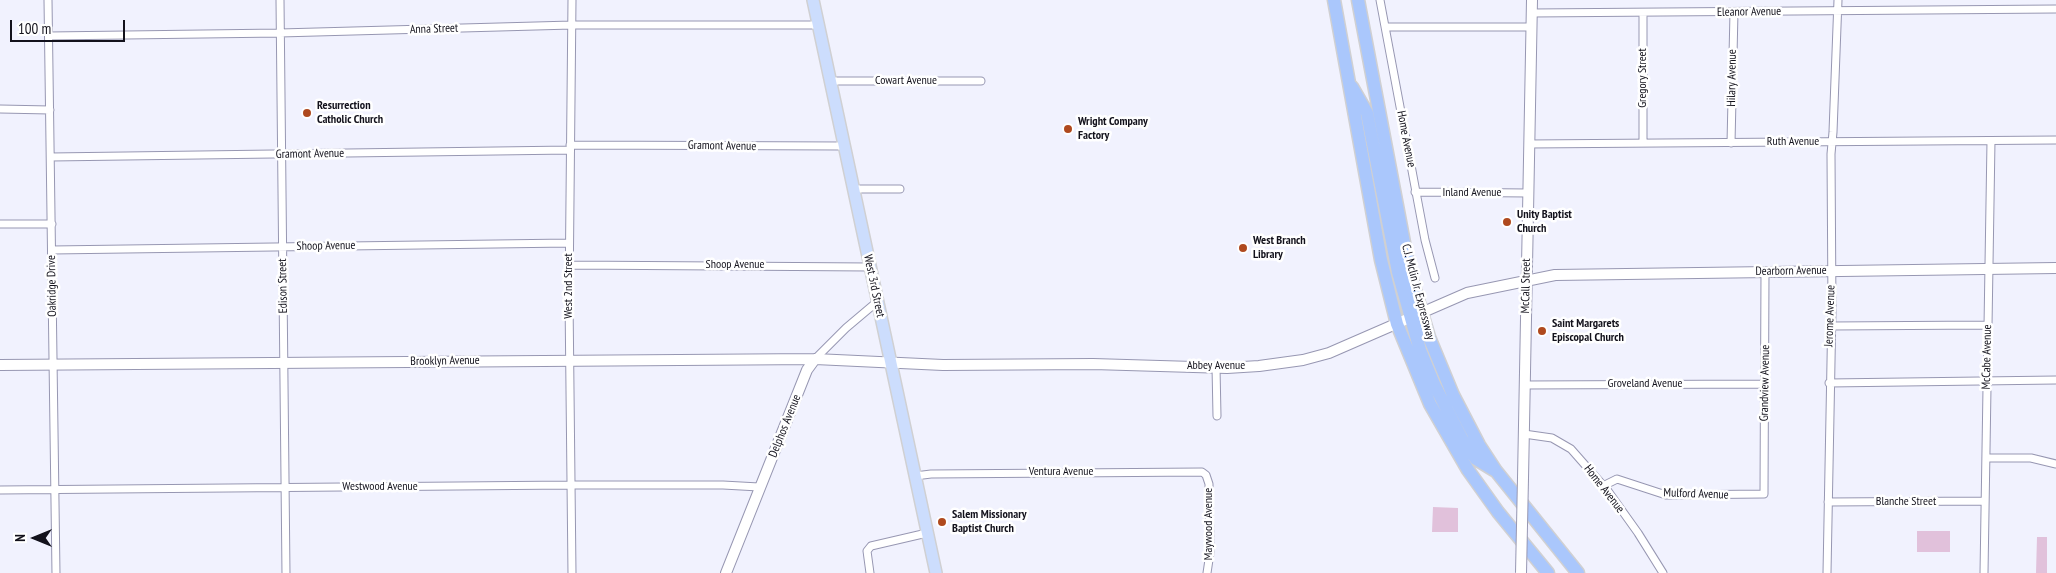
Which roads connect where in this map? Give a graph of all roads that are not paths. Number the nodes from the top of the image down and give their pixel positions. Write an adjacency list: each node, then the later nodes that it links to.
1 (48, 0): 20 (street, Oakridge Drive)
2 (280, 0): 19 (street, Edison Street)
3 (572, 0): 15 (street, West 2nd Street)
4 (813, 0): 16 (main road, West 3rd Street)
5 (1334, 0): 23 (highway, C.J. Mclin Jr. Expressway)
6 (1358, 0): 54 (highway, C.J. Mclin Jr. Expressway)
7 (1380, 0): 17 (street, Home Avenue)
8 (1532, 0): 14 (street, McCall Street)
9 (1838, 0): 11 (street, Jerome Avenue)
10 (2056, 9): 11 (street, Eleanor Avenue)
11 (1838, 10): 13 (street, Eleanor Avenue); 28 (street, Jerome Avenue)
12 (1643, 12): 13 (street, Eleanor Avenue); 14 (street, Eleanor Avenue); 29 (street, Gregory Street)
13 (1734, 12): 30 (street, Hilary Avenue)
14 (1532, 13): 18 (street, McCall Street)
15 (572, 25): 16 (street, Anna Street); 19 (street, Anna Street); 33 (street, West 2nd Street)
16 (818, 25): 21 (main road, West 3rd Street)
17 (1385, 27): 18 (street); 38 (street, Home Avenue)
18 (1532, 28): 31 (street, McCall Street)
19 (280, 33): 20 (street, Anna Street); 34 (street, Edison Street)
20 (49, 36): 25 (street, Oakridge Drive)
21 (830, 81): 22 (street, Cowart Avenue); 32 (main road, West 3rd Street)
22 (981, 81)
23 (1348, 81): 54 (highway); 55 (highway, C.J. Mclin Jr. Expressway)
24 (0, 110): 25 (street)
25 (50, 110): 35 (street, Oakridge Drive)
26 (2056, 140): 27 (street, Ruth Avenue)
27 (1991, 141): 28 (street, Ruth Avenue); 47 (street, McCabe Avenue)
28 (1832, 142): 30 (street, Ruth Avenue); 49 (street, Jerome Avenue)
29 (1643, 143): 30 (street, Ruth Avenue); 31 (street, Ruth Avenue)
30 (1731, 143)
31 (1529, 144): 39 (street, McCall Street)
32 (844, 146): 33 (street, Gramont Avenue); 36 (main road, West 3rd Street)
33 (570, 148): 34 (street, Gramont Avenue); 42 (street, West 2nd Street)
34 (282, 154): 35 (street, Gramont Avenue); 43 (street, Edison Street)
35 (51, 157): 41 (street, Oakridge Drive)
36 (854, 189): 37 (street); 46 (main road, West 3rd Street)
37 (900, 189)
38 (1416, 192): 39 (street, Inland Avenue); 51 (street, Home Avenue)
39 (1528, 193): 52 (street, McCall Street)
40 (0, 224): 41 (street)
41 (52, 224): 44 (street, Oakridge Drive)
42 (569, 243): 43 (street, Shoop Avenue); 45 (street, West 2nd Street)
43 (283, 247): 44 (street, Shoop Avenue); 60 (street, Edison Street)
44 (52, 250): 62 (street, Oakridge Drive)
45 (569, 264): 46 (street, Shoop Avenue); 58 (street, West 2nd Street)
46 (870, 267): 53 (main road, West 3rd Street)
47 (1987, 268): 48 (street, Dearborn Avenue); 49 (street, Dearborn Avenue); 56 (street, McCabe Avenue)
48 (2056, 268)
49 (1831, 270): 50 (street, Dearborn Avenue); 57 (street, Jerome Avenue)
50 (1765, 272): 52 (street, Dearborn Avenue); 68 (street, Grandview Avenue)
51 (1435, 278)
52 (1526, 279): 54 (street, Abbey Avenue); 69 (street, McCall Street)
53 (878, 301): 59 (street, Delphos Avenue); 61 (main road, West 3rd Street)
54 (1416, 316): 55 (street, Abbey Avenue); 95 (highway)
55 (1397, 324): 64 (street, Abbey Avenue); 94 (highway, C.J. Mclin Jr. Expressway)
56 (1987, 325): 57 (street); 66 (street, McCabe Avenue)
57 (1831, 326): 67 (street, Jerome Avenue)
58 (570, 359): 59 (street, Brooklyn Avenue); 60 (street, Brooklyn Avenue); 76 (street, West 2nd Street)
59 (815, 360): 61 (street, Brooklyn Avenue); 78 (street, Delphos Avenue)
60 (284, 362): 62 (street, Brooklyn Avenue); 79 (street, Edison Street)
61 (891, 363): 64 (street, Abbey Avenue); 75 (main road, West 3rd Street)
62 (53, 364): 63 (street, Brooklyn Avenue); 81 (street, Oakridge Drive)
63 (0, 365)
64 (1216, 367): 70 (street)
65 (2056, 380): 66 (street)
66 (1987, 381): 67 (street); 72 (street, McCabe Avenue)
67 (1829, 383): 84 (street, Jerome Avenue)
68 (1765, 384): 69 (street, Groveland Avenue); 82 (street, Grandview Avenue)
69 (1525, 385): 71 (street, McCall Street)
70 (1217, 416)
71 (1524, 434): 77 (street, Home Avenue); 93 (street, McCall Street, bridge)
72 (1986, 458): 73 (street); 83 (street, McCabe Avenue)
73 (2056, 464)
74 (1206, 475): 75 (street, Ventura Avenue); 92 (street, Maywood Avenue)
75 (915, 476): 85 (main road, West 3rd Street)
76 (571, 485): 78 (street, Westwood Avenue); 79 (street, Westwood Avenue); 88 (street, West 2nd Street)
77 (1603, 486): 82 (street, Mulford Avenue); 96 (street, Home Avenue)
78 (759, 487): 89 (street, Delphos Avenue)
79 (285, 488): 81 (street, Westwood Avenue); 87 (street, Edison Street)
80 (0, 490): 81 (street, Westwood Avenue)
81 (55, 490): 86 (street, Oakridge Drive)
82 (1764, 494)
83 (1985, 501): 84 (street, Blanche Street); 98 (street, McCabe Avenue)
84 (1828, 502): 97 (street, Jerome Avenue)
85 (927, 533): 90 (street); 91 (main road, West 3rd Street)
86 (56, 573)
87 (286, 573)
88 (572, 573)
89 (726, 573)
90 (870, 573)
91 (936, 573)
92 (1207, 573)
93 (1521, 573)
94 (1548, 573)
95 (1578, 573)
96 (1663, 573)
97 (1826, 573)
98 (1984, 573)

